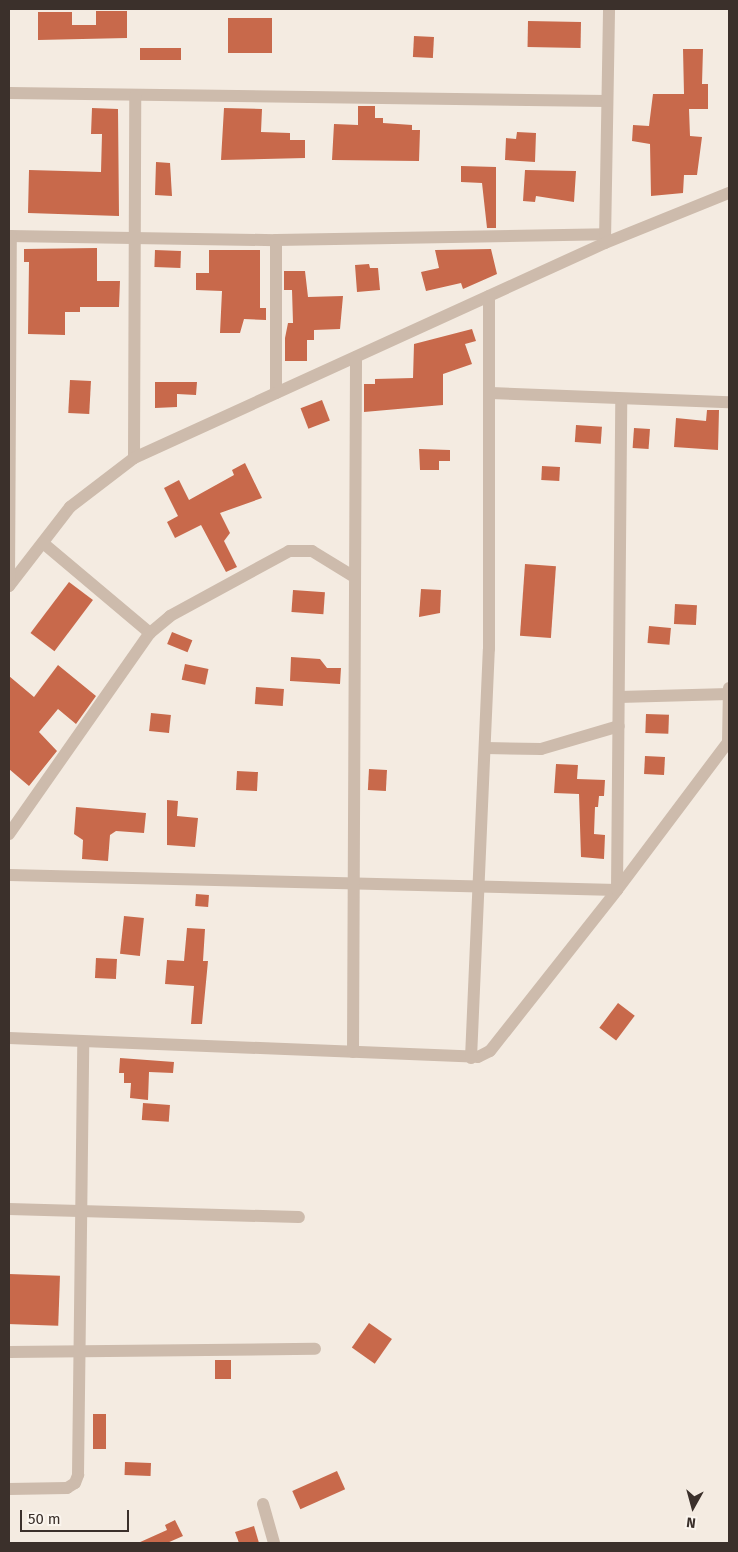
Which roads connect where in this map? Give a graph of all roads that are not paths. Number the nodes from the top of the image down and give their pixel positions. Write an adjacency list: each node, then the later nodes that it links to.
1 (609, 9): 4 (street)
2 (9, 93): 3 (street)
3 (135, 96): 4 (street); 8 (street)
4 (607, 101): 7 (street)
5 (729, 193): 7 (street)
6 (10, 236): 8 (street); 19 (street)
7 (605, 238): 9 (street); 10 (street)
8 (135, 239): 9 (street); 16 (street)
9 (276, 240): 12 (street)
10 (489, 296): 11 (street); 13 (street)
11 (356, 357): 12 (street); 18 (street)
12 (276, 393): 16 (street)
13 (491, 393): 14 (street); 26 (street)
14 (621, 399): 15 (street); 23 (street)
15 (729, 402)
16 (134, 458): 17 (street)
17 (43, 543): 19 (street); 20 (street)
18 (353, 576): 20 (street); 29 (street)
19 (9, 586)
20 (150, 634): 27 (street)
21 (729, 688): 22 (street)
22 (729, 694): 23 (street); 25 (street)
23 (619, 697): 24 (street)
24 (619, 726): 26 (street); 31 (street)
25 (729, 742): 31 (street)
26 (486, 748): 30 (street)
27 (9, 834)
28 (9, 874): 29 (street)
29 (354, 884): 30 (street); 34 (street)
30 (481, 888): 31 (street); 35 (street)
31 (618, 890): 35 (street)
32 (9, 1038): 33 (street)
33 (83, 1042): 34 (street); 37 (street)
34 (353, 1052): 35 (street)
35 (471, 1058)
36 (9, 1209): 37 (street)
37 (81, 1212): 38 (street); 41 (street)
38 (299, 1216)
39 (315, 1349): 41 (street)
40 (9, 1352): 41 (street)
41 (80, 1352): 42 (street)
42 (9, 1489)
43 (263, 1504): 44 (street)
44 (274, 1543)

